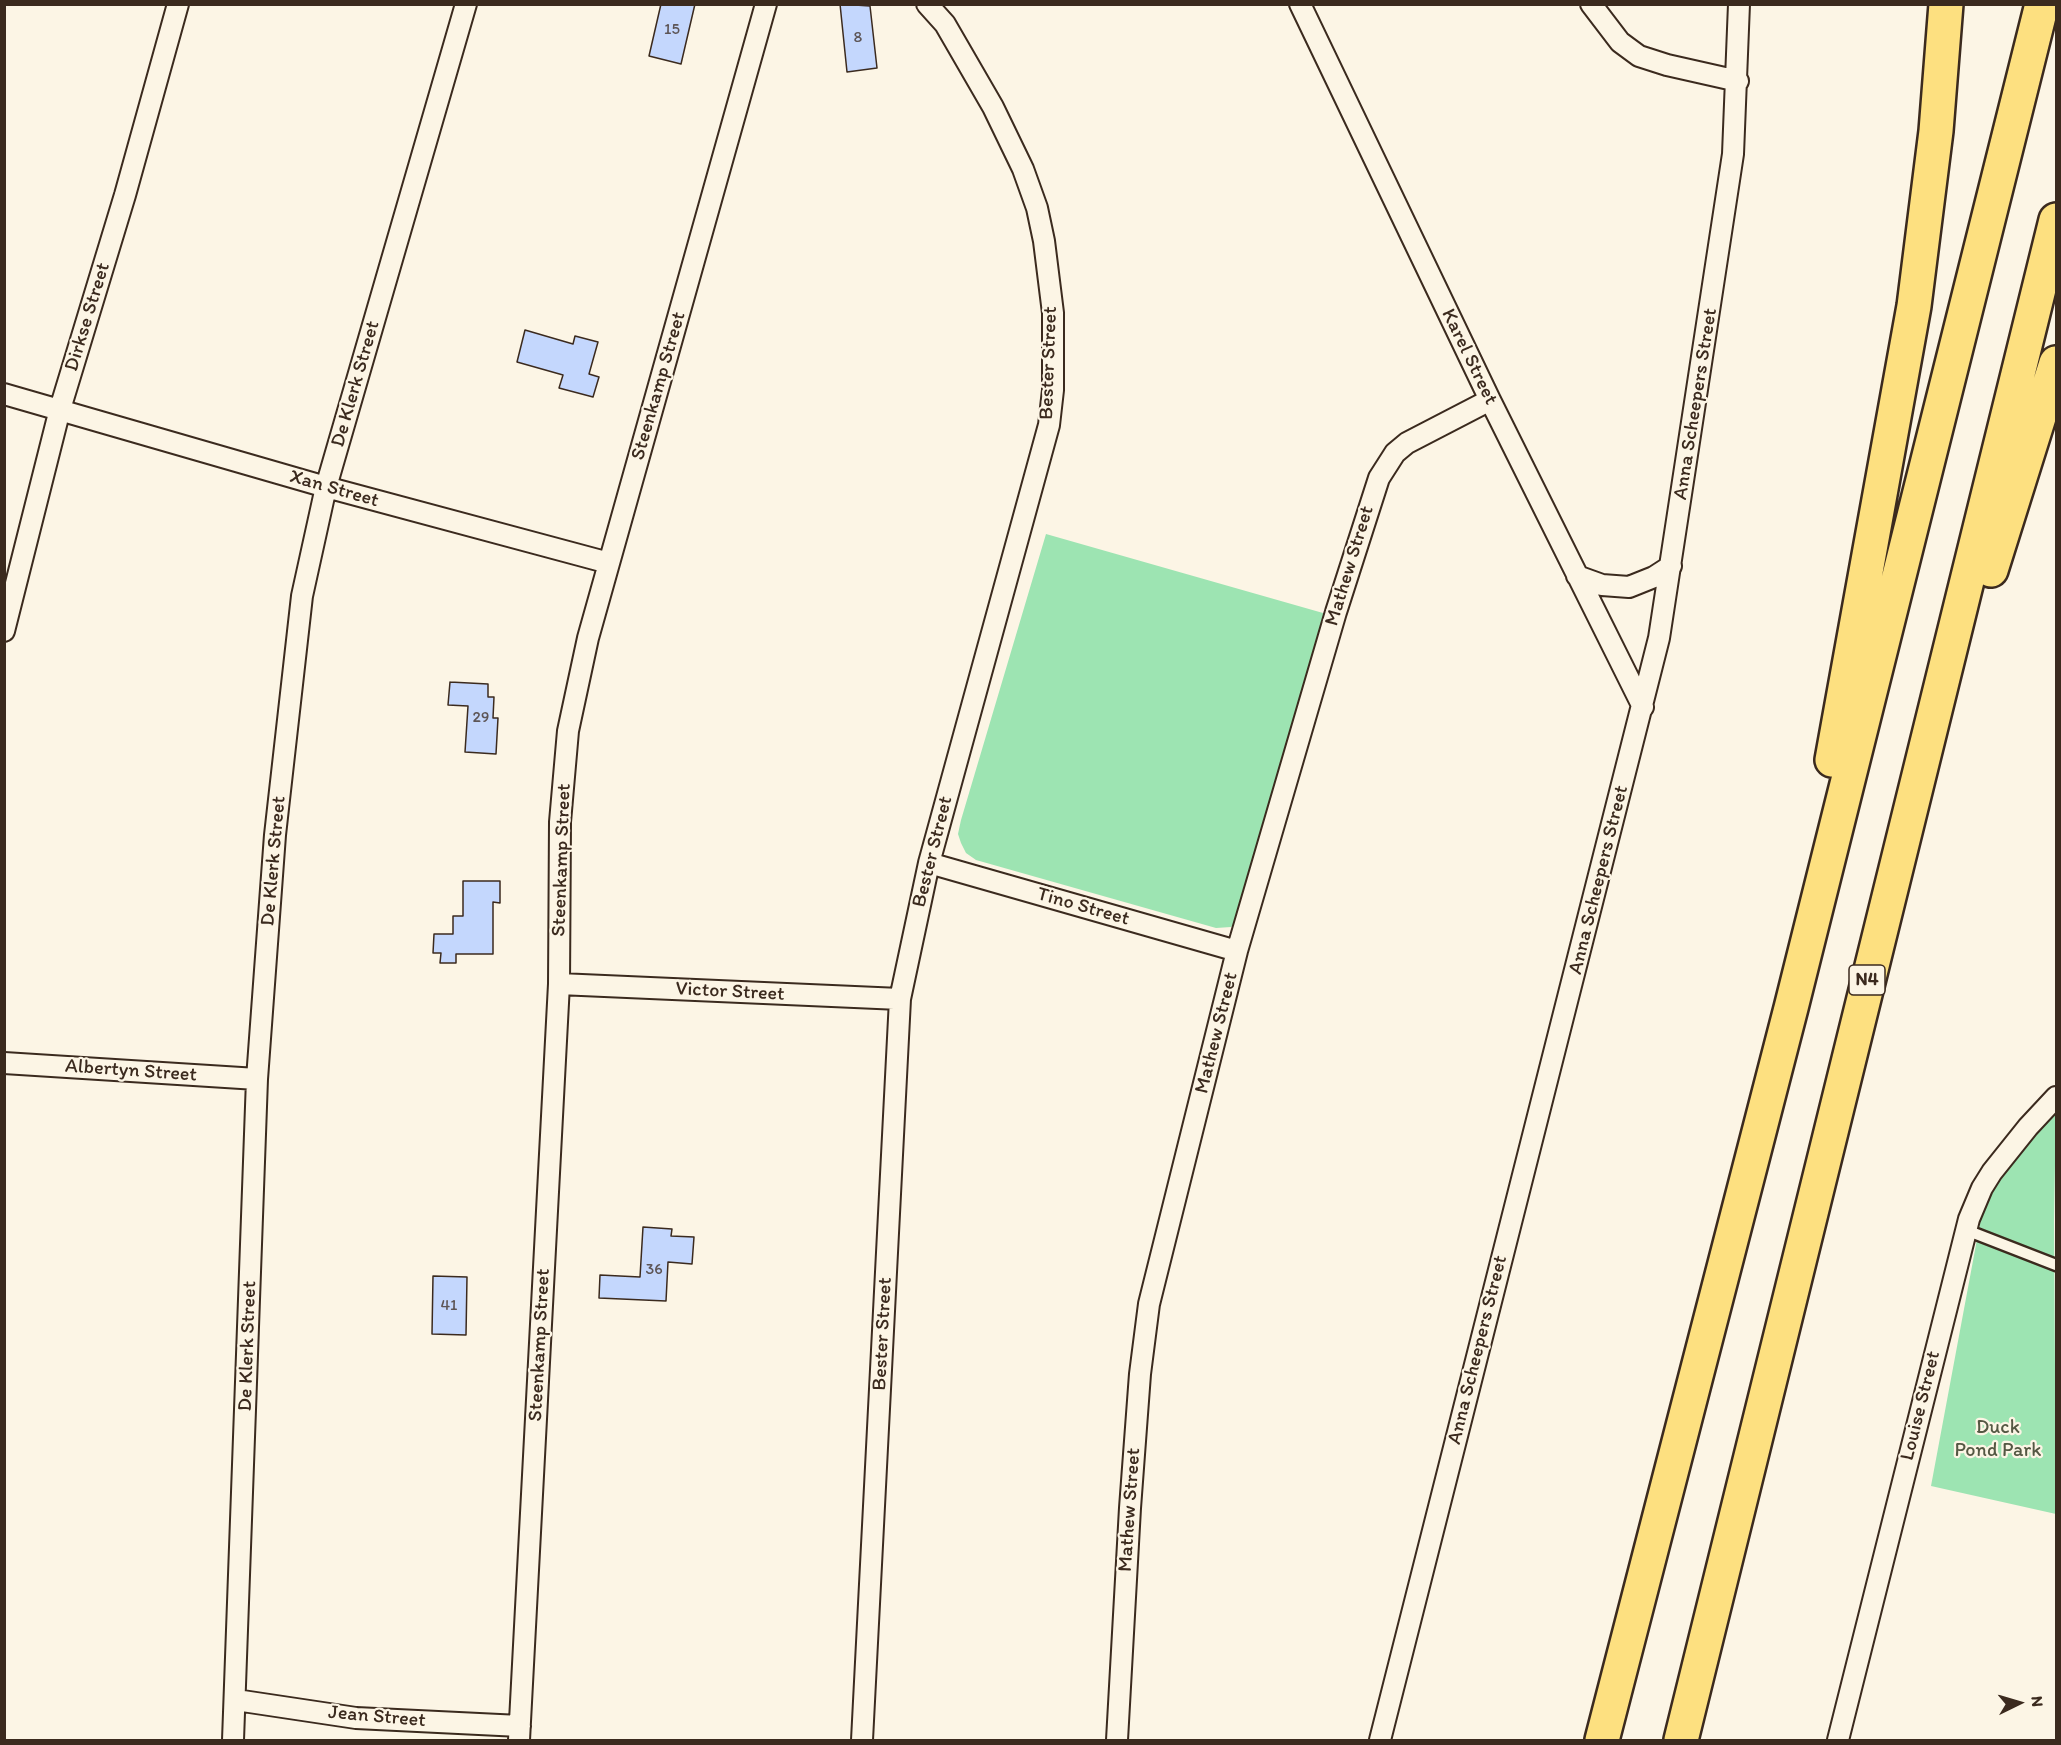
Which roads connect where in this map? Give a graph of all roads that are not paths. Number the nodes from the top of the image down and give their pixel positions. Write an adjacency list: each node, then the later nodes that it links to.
1 (178, 4): 15 (street, Dirkse Street)
2 (466, 4): 16 (street, De Klerk Street)
3 (766, 4): 17 (street, Steenkamp Street)
4 (927, 4): 22 (street, Bester Street)
5 (1300, 4): 14 (street, Karel Street)
6 (1591, 4): 10 (street)
7 (1739, 4): 10 (street, Anna Scheepers Street)
8 (1946, 4): 26 (highway)
9 (2042, 4): 26 (highway)
10 (1738, 81): 18 (street, Anna Scheepers Street)
11 (2056, 220): 27 (highway, N4)
12 (2056, 363): 27 (highway)
13 (4, 394): 15 (street, Xan Street)
14 (1490, 399): 19 (street, Karel Street); 23 (street, Mathew Street)
15 (60, 410): 16 (street, Xan Street); 20 (street, Dirkse Street)
16 (326, 487): 17 (street, Xan Street); 29 (street, De Klerk Street)
17 (609, 563): 24 (street, Steenkamp Street)
18 (1671, 566): 19 (street); 21 (street, Anna Scheepers Street)
19 (1577, 576): 21 (street, Karel Street)
20 (4, 630)
21 (1643, 707): 38 (street, Anna Scheepers Street)
22 (928, 863): 23 (street, Tino Street); 25 (street, Bester Street)
23 (1237, 951): 37 (street, Mathew Street)
24 (559, 984): 25 (street, Victor Street); 34 (street, Steenkamp Street)
25 (900, 999): 36 (street, Bester Street)
26 (1791, 1008): 39 (highway)
27 (1853, 1037): 40 (highway, N4)
28 (4, 1063): 29 (street, Albertyn Street)
29 (257, 1079): 33 (street, De Klerk Street)
30 (2056, 1097): 31 (street, Louise Street)
31 (1966, 1230): 32 (lane); 41 (street, Louise Street)
32 (2056, 1265)
33 (236, 1700): 34 (street, Jean Street); 35 (street, De Klerk Street)
34 (520, 1733)
35 (233, 1740)
36 (862, 1740)
37 (1117, 1740)
38 (1380, 1740)
39 (1602, 1740)
40 (1681, 1740)
41 (1838, 1740)

